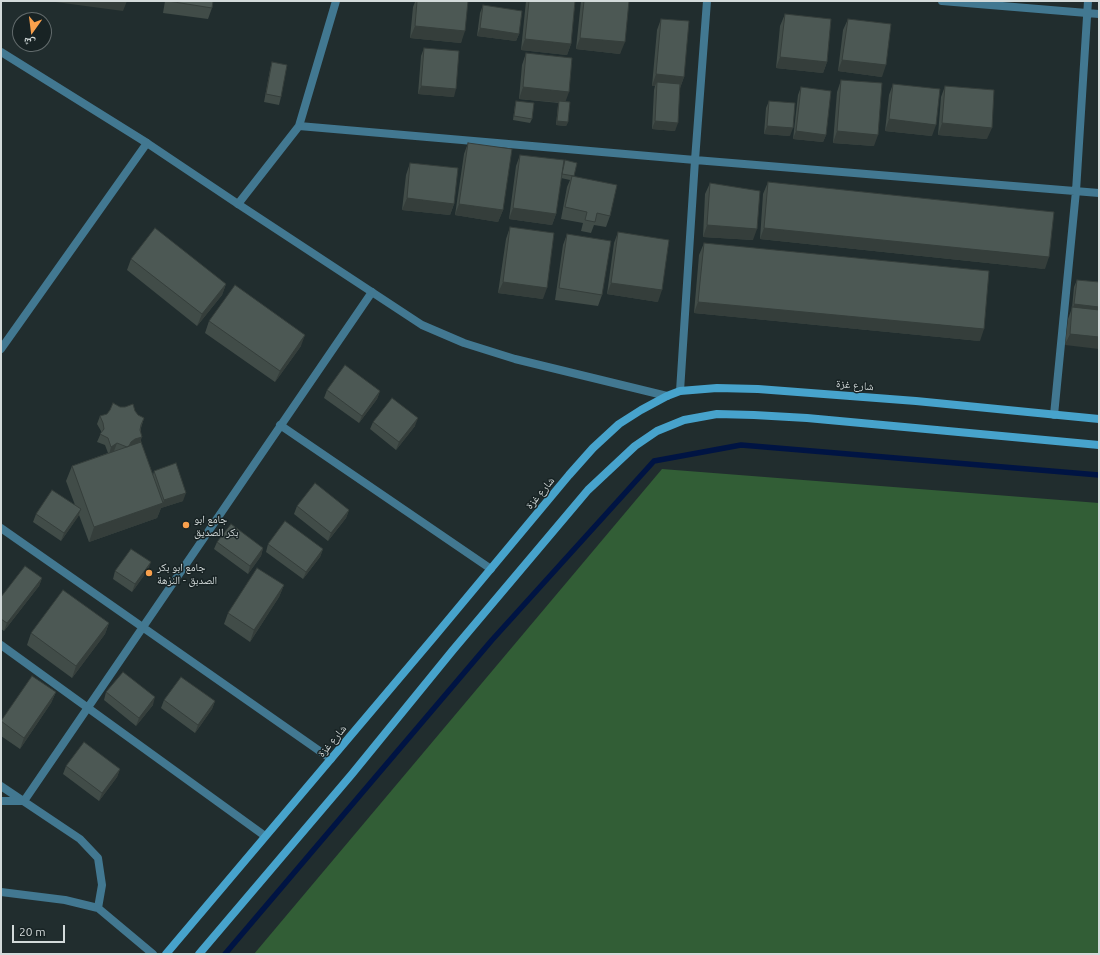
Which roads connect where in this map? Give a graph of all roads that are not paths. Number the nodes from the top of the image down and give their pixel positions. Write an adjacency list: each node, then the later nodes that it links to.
1 (336, 1): 8 (street)
2 (707, 1): 10 (street)
3 (942, 1): 5 (street)
4 (1088, 1): 5 (street)
5 (1087, 12): 6 (street); 11 (street)
6 (1099, 14)
7 (1, 52): 9 (street)
8 (299, 126): 10 (street); 13 (street)
9 (147, 143): 13 (street); 15 (street)
10 (695, 160): 11 (street); 16 (street)
11 (1076, 191): 12 (street); 18 (street)
12 (1099, 193)
13 (238, 204): 14 (street)
14 (372, 292): 17 (street); 20 (street)
15 (1, 348)
16 (680, 391): 17 (main road, شارع غزة); 18 (main road, شارع غزة)
17 (667, 396): 23 (main road, شارع غزة)
18 (1054, 415): 19 (main road, شارع غزة)
19 (1099, 419)
20 (280, 425): 23 (street); 24 (street)
21 (1099, 445): 36 (main road)
22 (1, 528): 24 (street)
23 (491, 569): 27 (main road, شارع غزة)
24 (142, 627): 26 (street); 27 (street)
25 (1, 646): 26 (street)
26 (87, 708): 30 (street); 31 (street)
27 (331, 759): 31 (main road, شارع غزة)
28 (1, 786): 30 (street)
29 (1, 800): 30 (street)
30 (24, 801): 33 (street)
31 (265, 836): 35 (main road, شارع غزة)
32 (1, 892): 33 (street)
33 (98, 908): 34 (street)
34 (152, 954)
35 (166, 954)
36 (199, 954)

